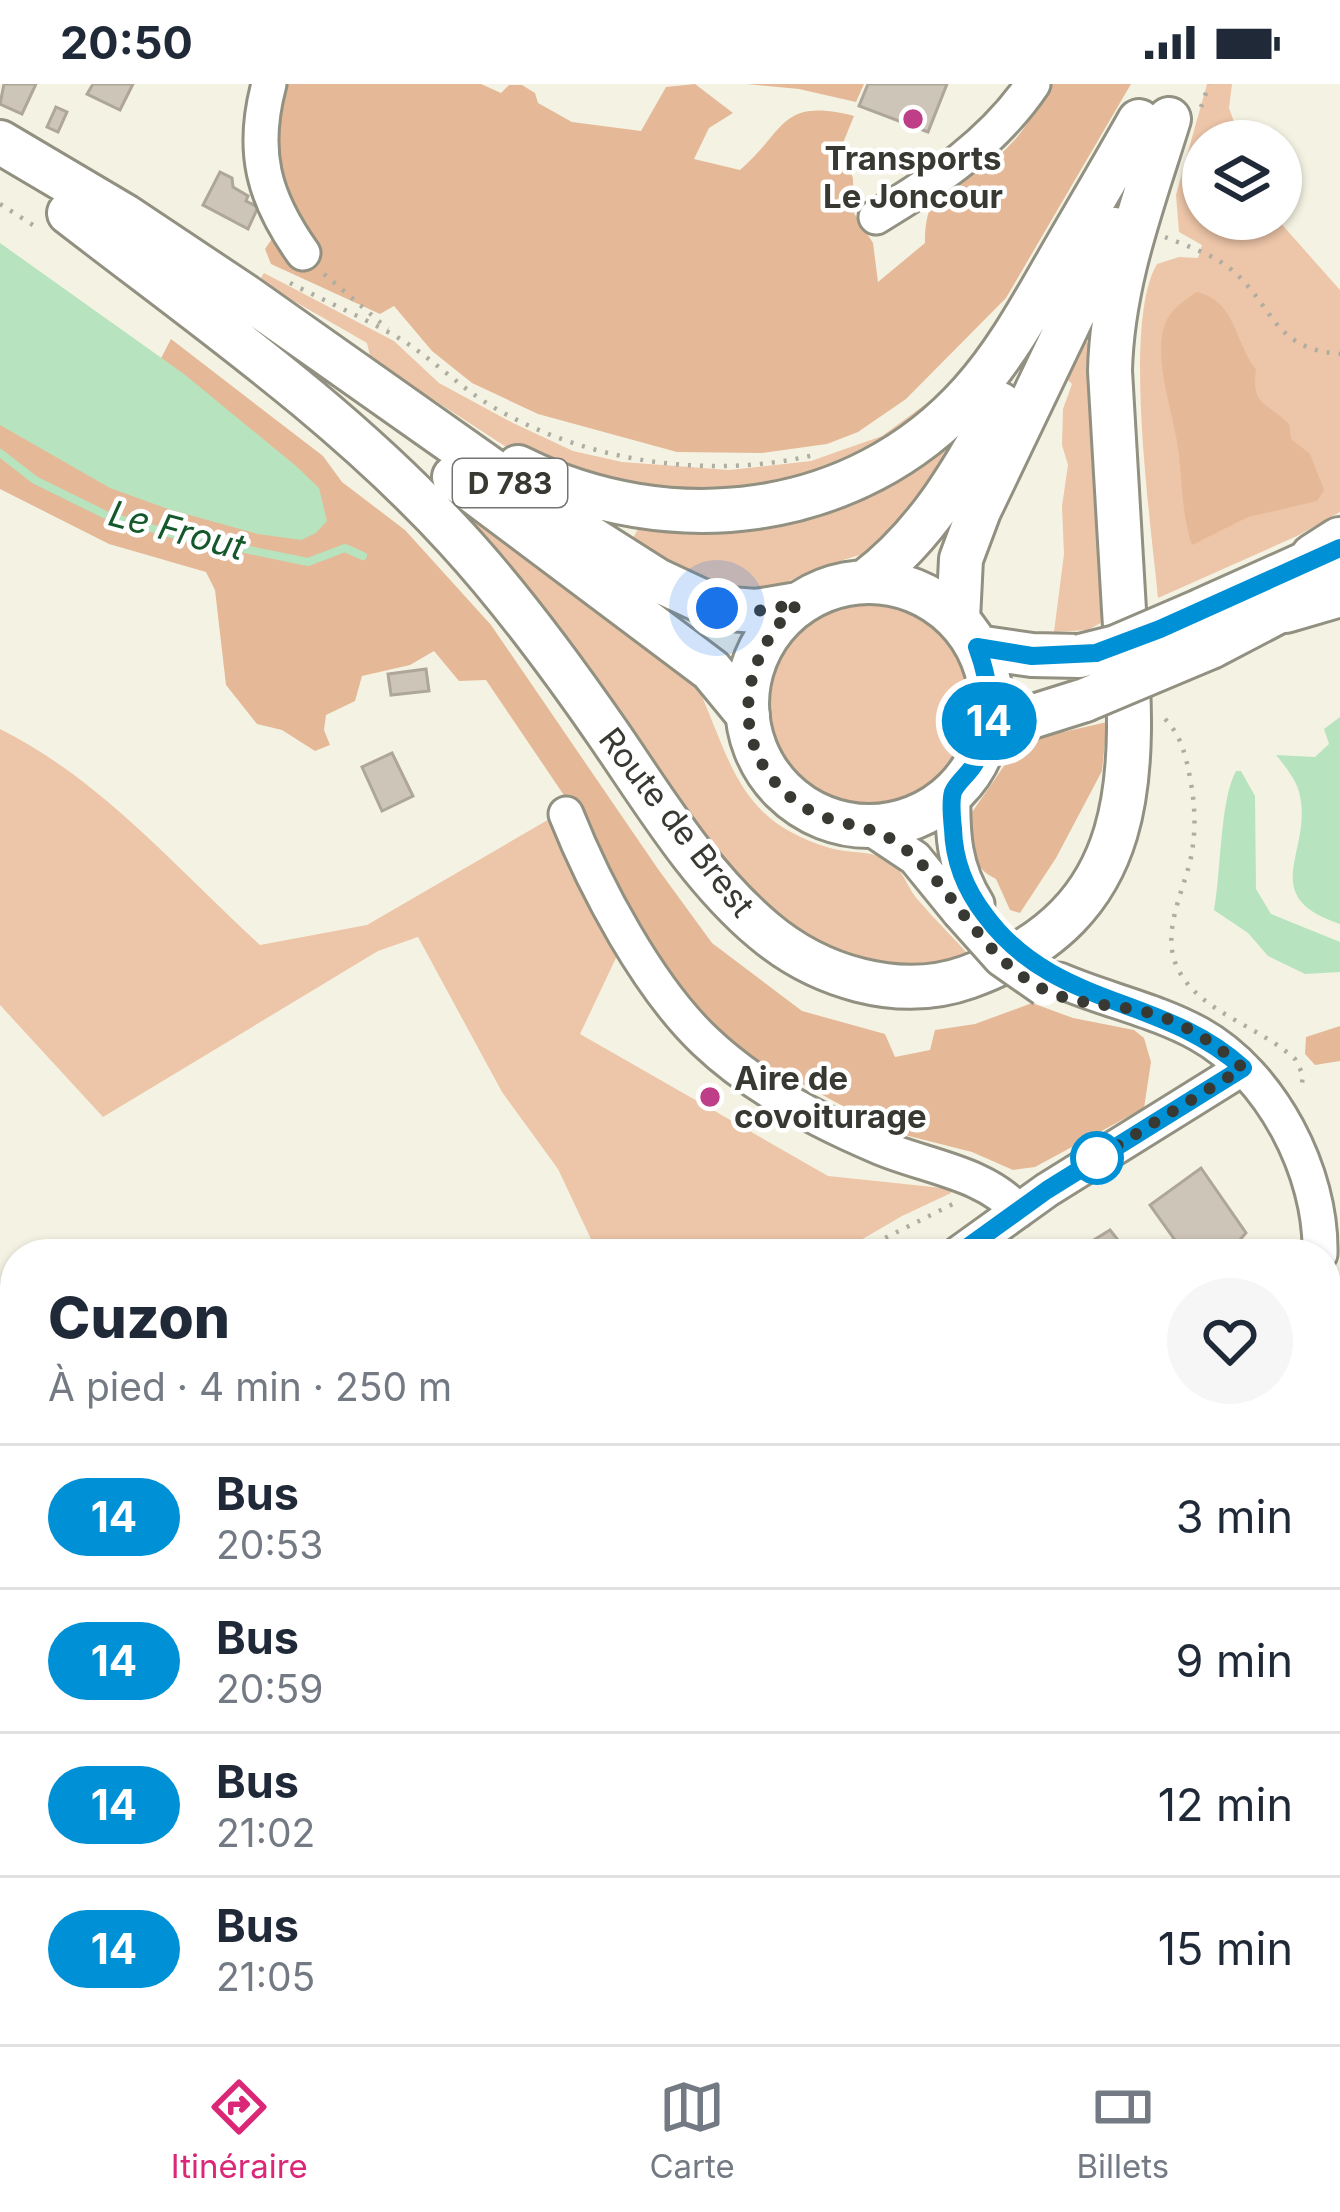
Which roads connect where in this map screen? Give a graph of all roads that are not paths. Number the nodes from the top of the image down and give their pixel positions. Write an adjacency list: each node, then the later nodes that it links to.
1 (269, 84): 8 (street)
2 (1033, 84): 7 (street)
3 (1162, 102): 6 (main road, Route de Brest); 9 (main road); 11 (main road); 15 (main road)
4 (0, 142): 9 (main road, D 783)
5 (0, 172): 6 (main road, Route de Brest / D 783)
6 (69, 213): 16 (main road, Route de Brest / D 783)
7 (876, 218)
8 (295, 267)
9 (411, 412): 12 (main road, D 783)
10 (1335, 564): 13 (highway); 14 (main road)
11 (866, 581): 12 (main road); 15 (main road)
12 (798, 604): 16 (main road)
13 (1285, 608): 14 (main road)
14 (1206, 628): 15 (main road, bridge); 17 (main road, bridge)
15 (968, 633): 17 (main road)
16 (748, 715): 20 (main road)
17 (985, 742): 18 (main road)
18 (953, 792): 20 (main road); 21 (street)
19 (566, 814): 23 (street)
20 (867, 826): 21 (street)
21 (968, 908): 22 (street)
22 (1243, 1068): 23 (street); 25 (street)
23 (1018, 1211): 24 (street)
24 (979, 1239)
25 (1318, 1239)

